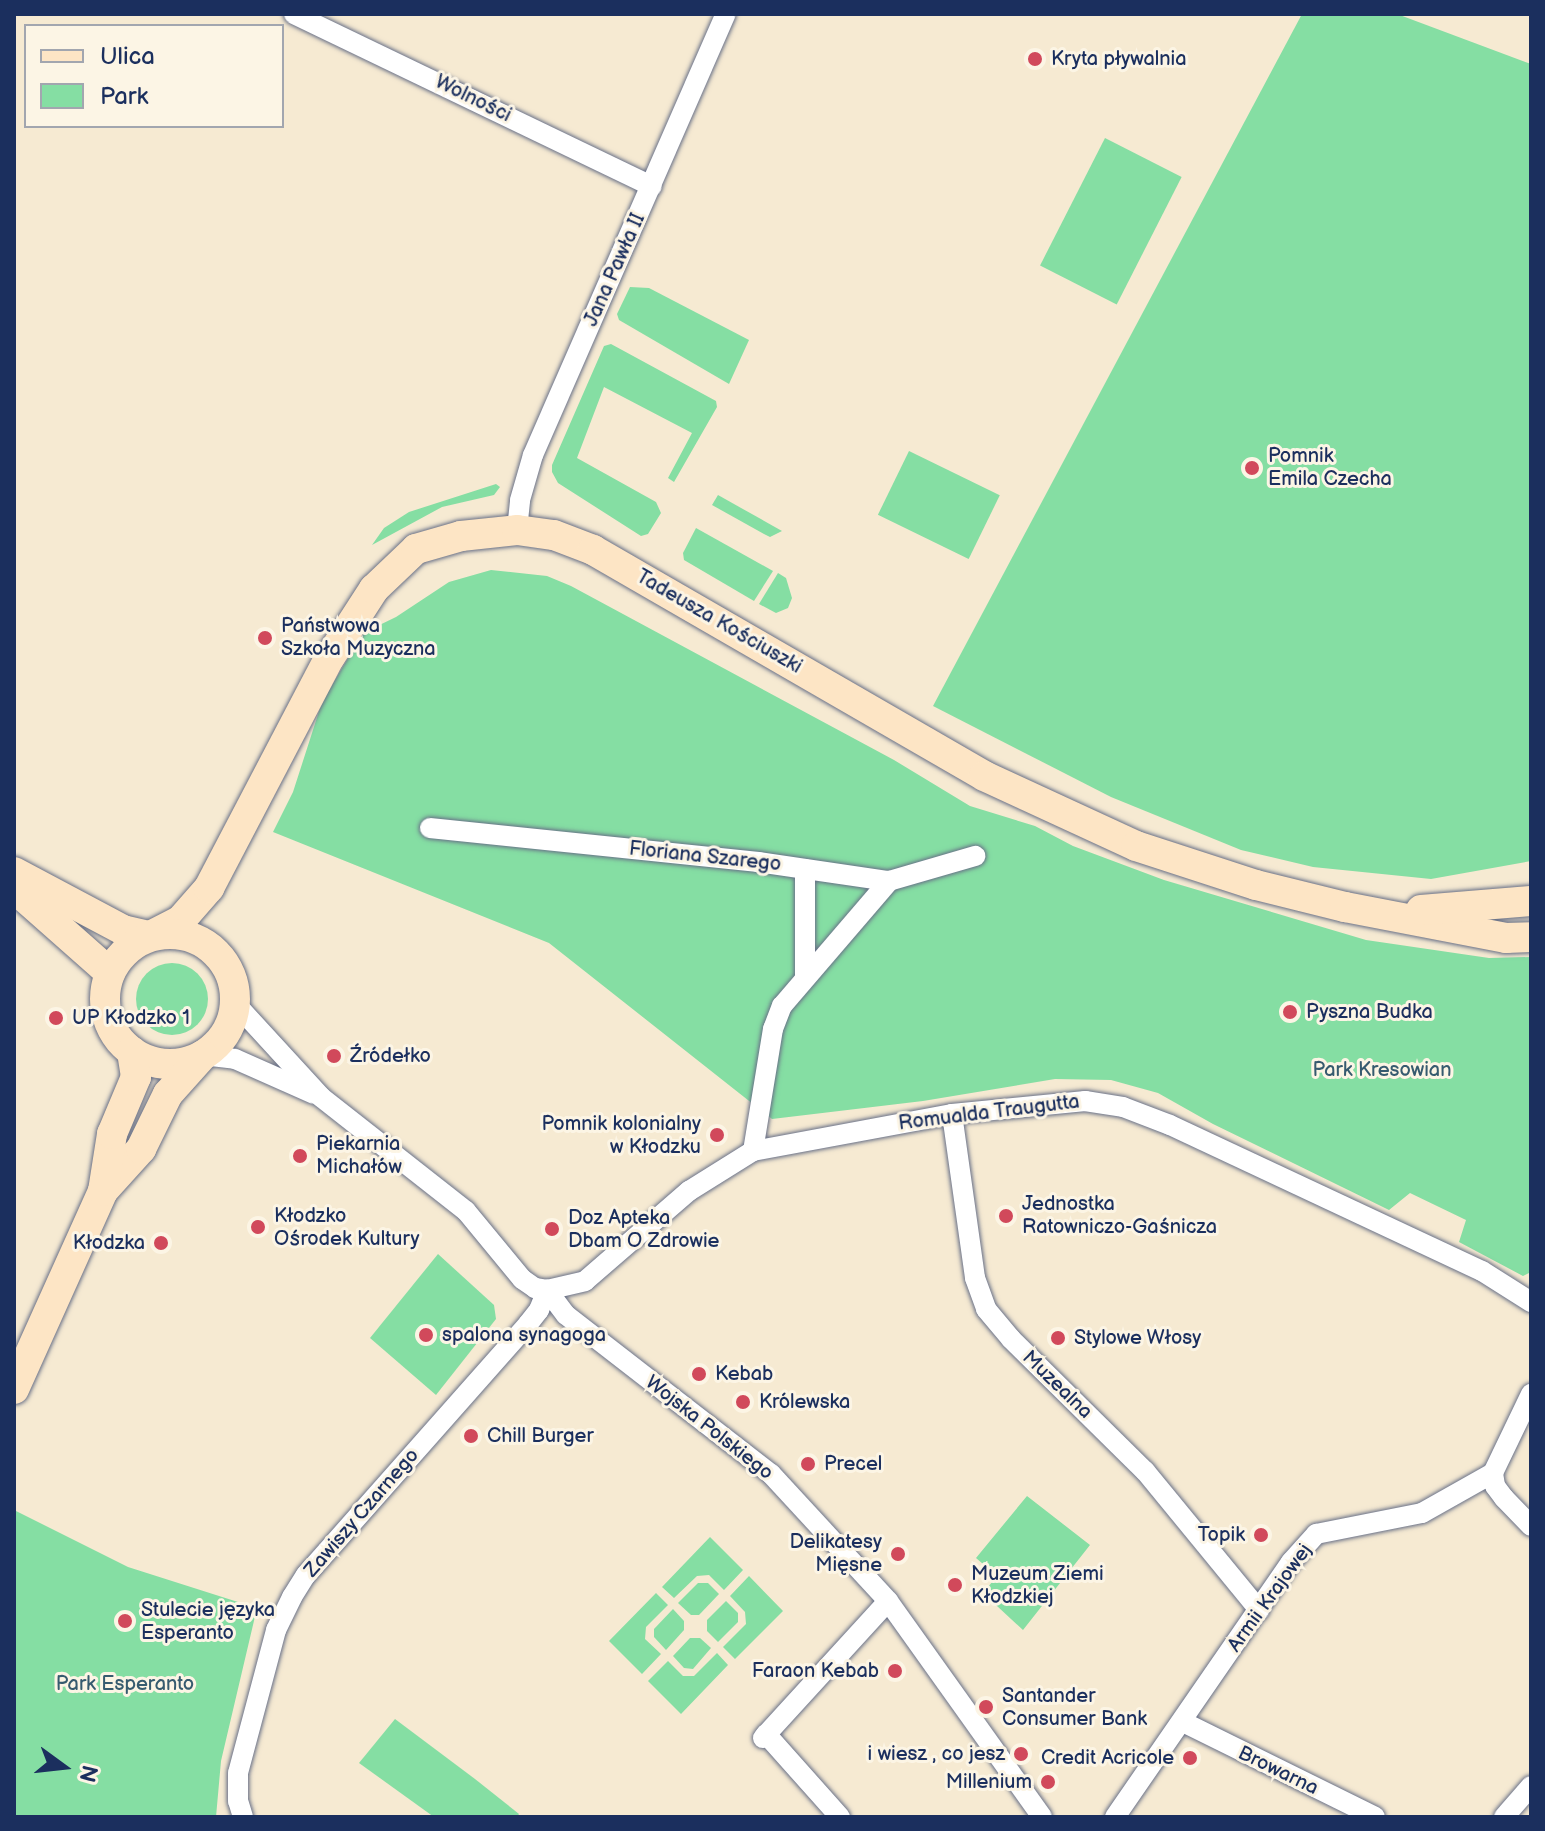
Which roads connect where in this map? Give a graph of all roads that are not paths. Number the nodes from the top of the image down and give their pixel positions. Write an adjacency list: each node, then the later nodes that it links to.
1 (294, 14): 3 (street, Wolności)
2 (726, 14): 3 (street, Jana Pawła II)
3 (652, 186): 4 (street, Jana Pawła II)
4 (517, 530): 11 (street, Tadeusza Kościuszki); 13 (street, Tadeusza Kościuszki)
5 (430, 828): 7 (street, Floriana Szarego)
6 (975, 856): 9 (street, Floriana Szarego)
7 (805, 869): 9 (street, Floriana Szarego); 18 (street)
8 (14, 872): 14 (street)
9 (889, 881): 18 (street)
10 (14, 888): 17 (street)
11 (209, 888): 14 (street, Tadeusza Kościuszki); 16 (street, Tadeusza Kościuszki)
12 (1531, 901): 13 (street, Tadeusza Kościuszki)
13 (1380, 913): 15 (street, Tadeusza Kościuszki)
14 (150, 936): 16 (street); 17 (street)
15 (1531, 937)
16 (216, 953): 19 (street)
17 (110, 973): 20 (street)
18 (805, 978): 24 (street)
19 (234, 1002): 21 (street); 22 (street, Wojska Polskiego)
20 (132, 1051): 21 (street); 25 (street)
21 (203, 1055): 22 (street, Wojska Polskiego); 25 (street)
22 (321, 1097): 26 (street, Wojska Polskiego)
23 (952, 1114): 24 (street, Romualda Traugutta); 27 (street, Romualda Traugutta); 34 (street, Muzealna)
24 (753, 1151): 26 (street, Romualda Traugutta)
25 (103, 1191): 28 (street)
26 (547, 1290): 33 (street, Wojska Polskiego); 37 (street, Zawiszy Czarnego)
27 (1531, 1302)
28 (25, 1339): 29 (street)
29 (14, 1389)
30 (1531, 1394): 31 (street)
31 (1493, 1473): 32 (street); 34 (street, Armii Krajowej)
32 (1531, 1526)
33 (888, 1601): 38 (street); 39 (street, Wojska Polskiego)
34 (1259, 1610): 35 (street, Armii Krajowej)
35 (1183, 1722): 40 (street, Armii Krajowej); 41 (street, Browarna)
36 (1531, 1786): 42 (street)
37 (243, 1817)
38 (840, 1817)
39 (1042, 1817)
40 (1115, 1817)
41 (1375, 1817)
42 (1504, 1817)

